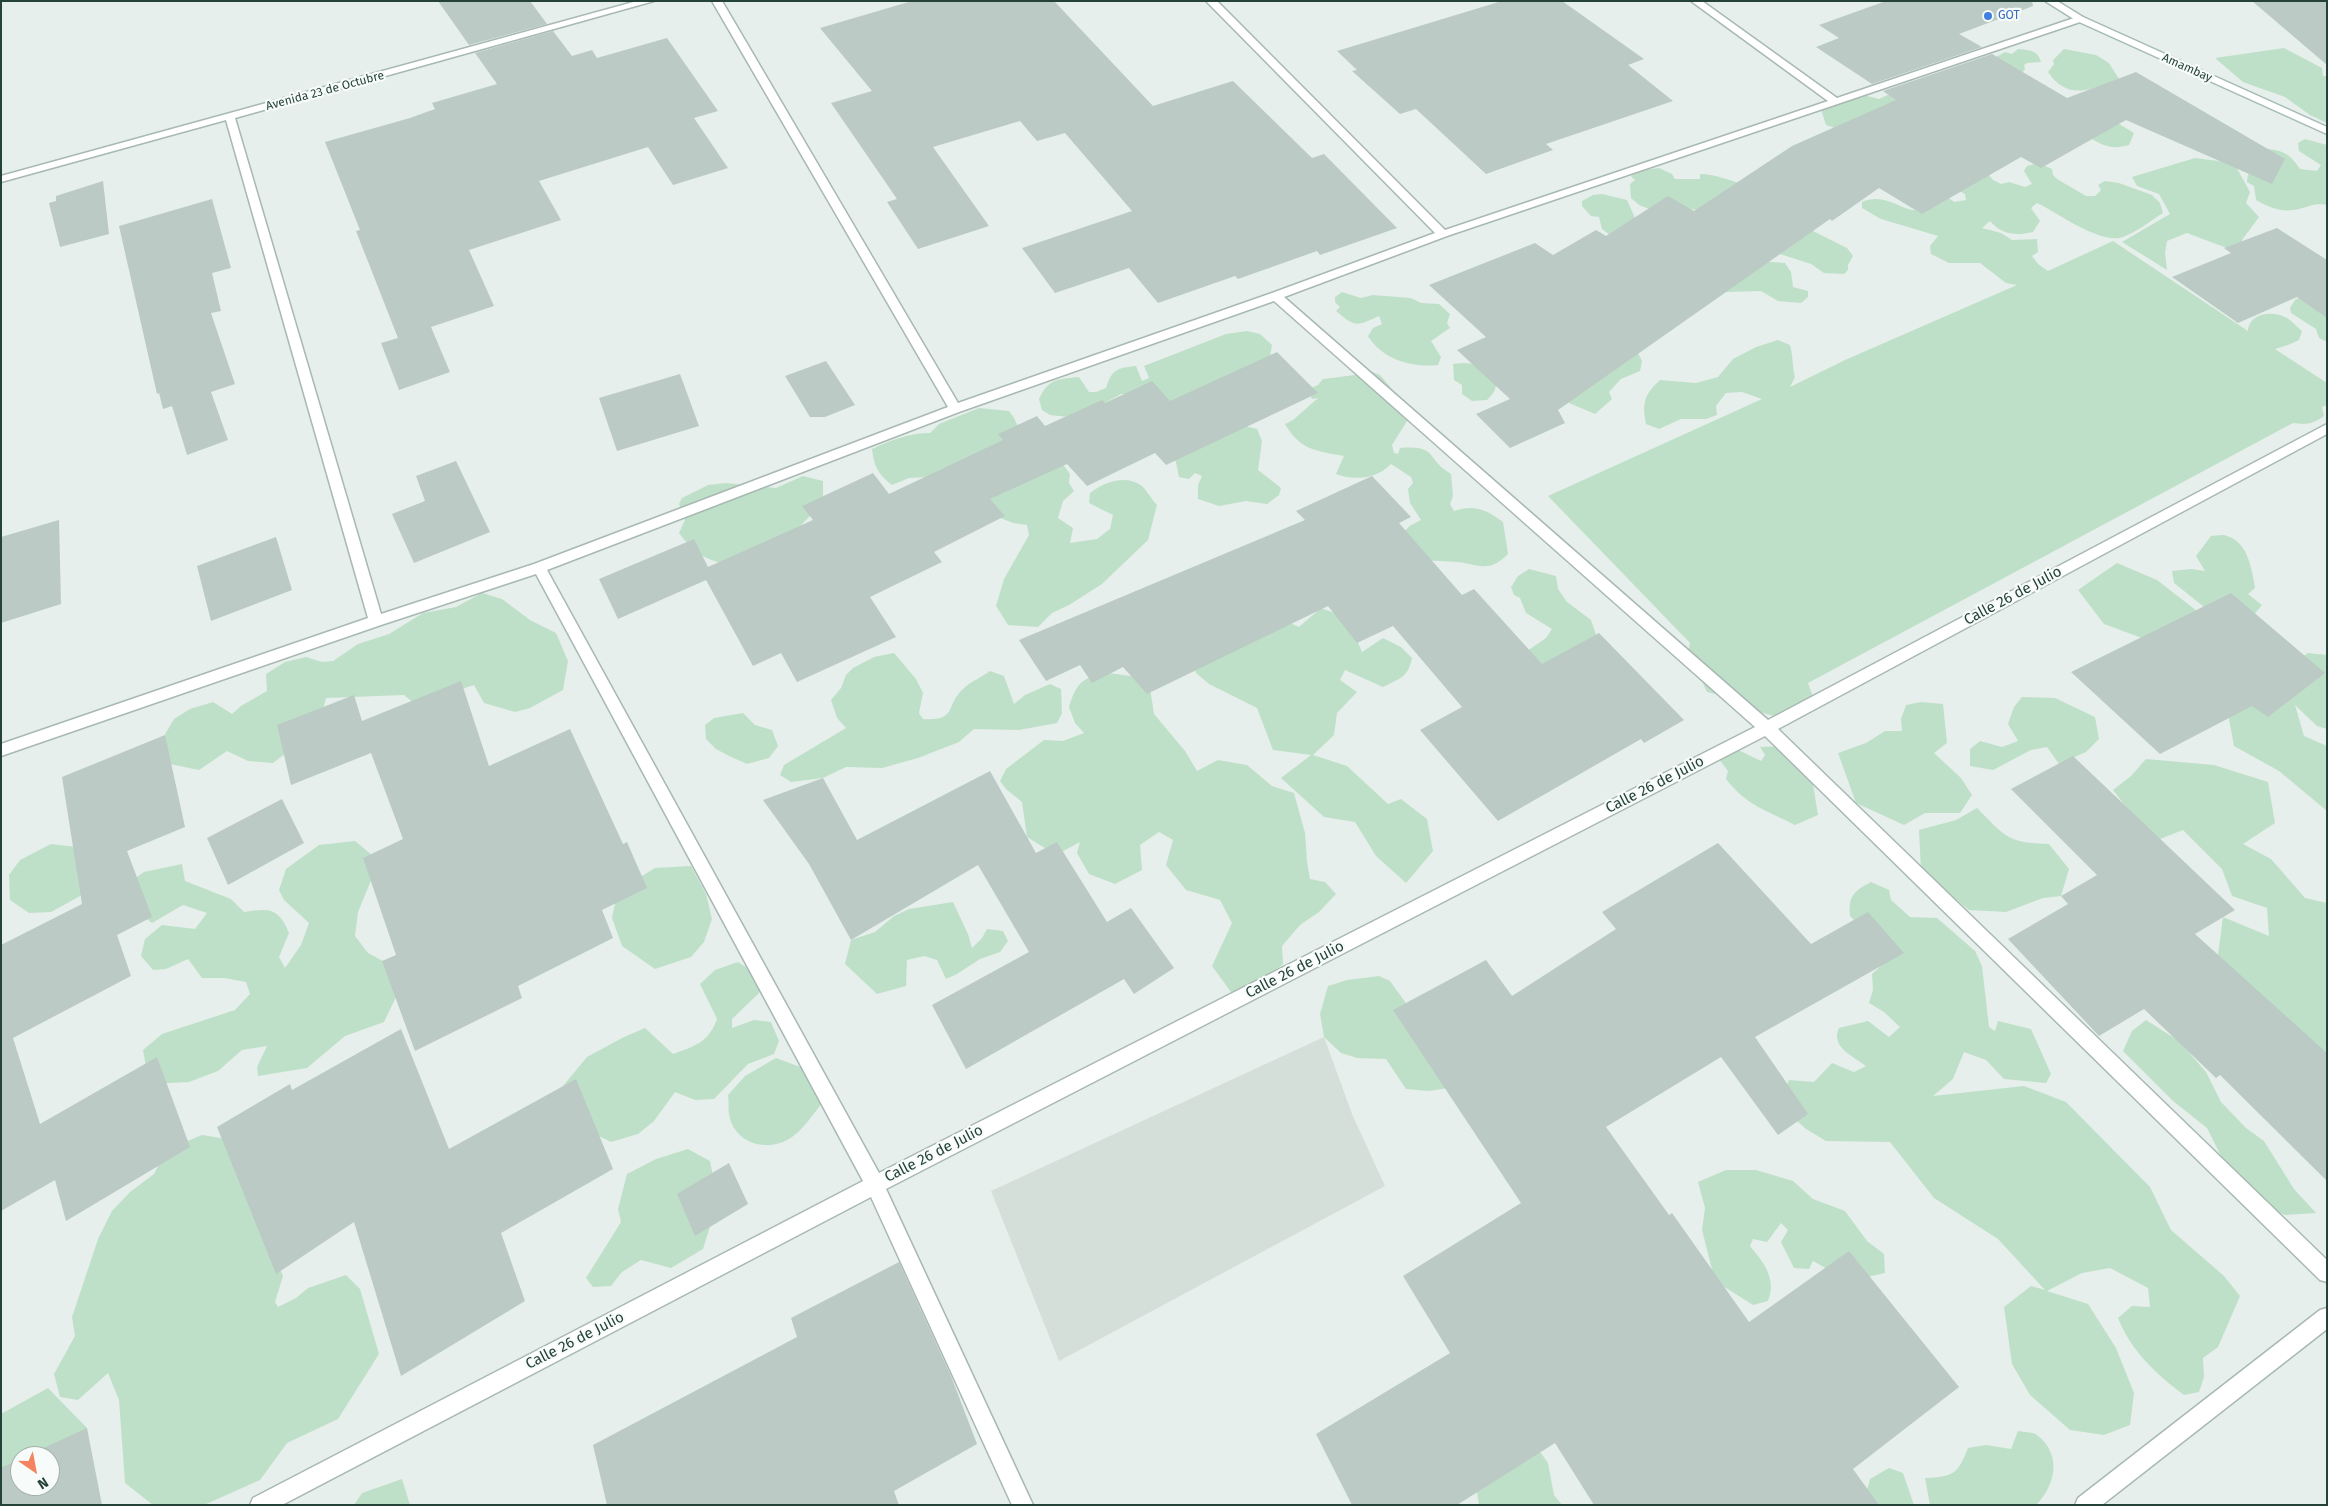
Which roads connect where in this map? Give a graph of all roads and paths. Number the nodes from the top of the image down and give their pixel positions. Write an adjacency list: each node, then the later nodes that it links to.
1 (649, 1): 8 (street, Avenida 23 de Octubre)
2 (717, 1): 13 (street)
3 (1211, 1): 11 (street)
4 (1696, 1): 7 (street)
5 (2050, 1): 6 (street, Amambay)
6 (2080, 20): 7 (street); 9 (street, Amambay)
7 (1836, 102): 11 (street)
8 (230, 117): 10 (street, Avenida 23 de Octubre); 16 (street)
9 (2327, 131)
10 (1, 179)
11 (1444, 234): 12 (street)
12 (1276, 296): 13 (street); 17 (street)
13 (956, 409): 15 (street)
14 (2327, 428): 17 (street, Calle 26 de Julio)
15 (539, 568): 16 (street); 19 (street)
16 (376, 621): 18 (street)
17 (1767, 728): 19 (street, Calle 26 de Julio); 20 (street)
18 (1, 750)
19 (875, 1185): 22 (street, Calle 26 de Julio); 23 (street)
20 (2327, 1273)
21 (2327, 1317): 24 (street)
22 (260, 1505)
23 (1023, 1505)
24 (2085, 1505)

